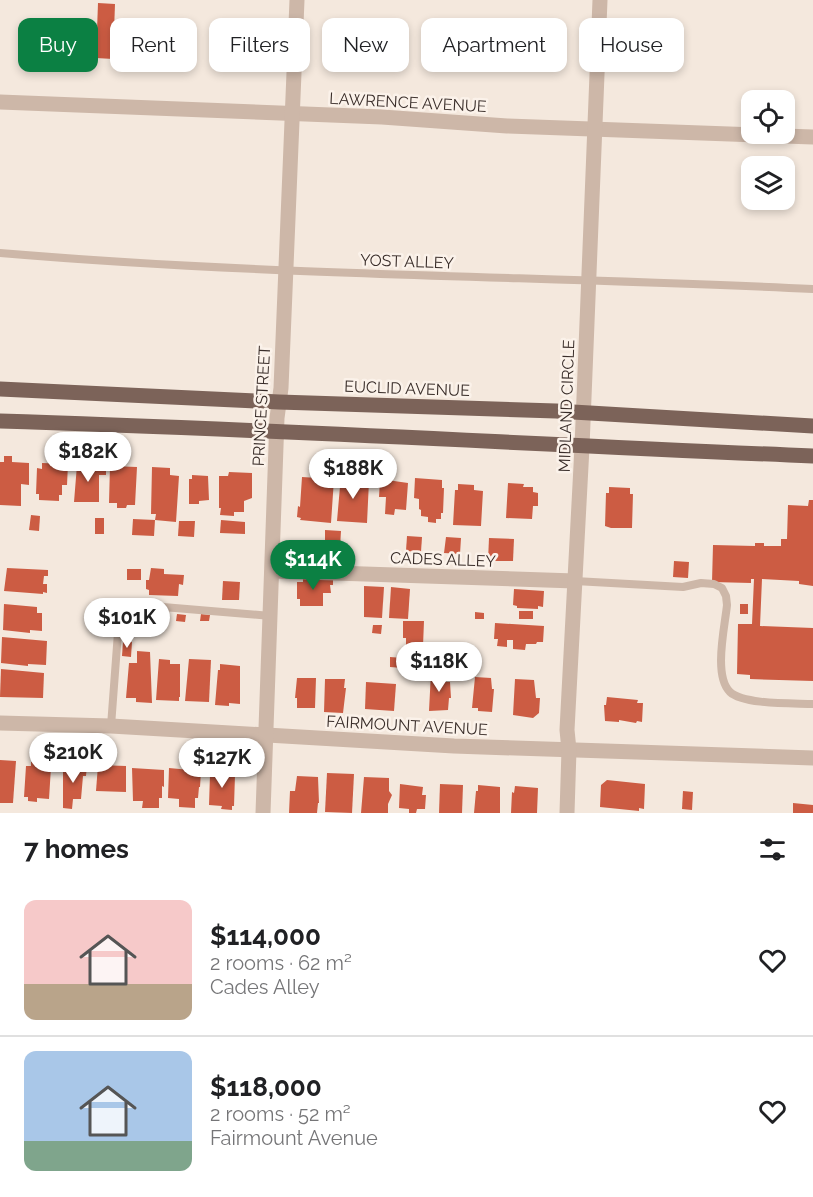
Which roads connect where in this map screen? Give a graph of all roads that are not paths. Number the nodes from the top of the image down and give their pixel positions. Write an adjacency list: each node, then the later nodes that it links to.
1 (297, 0): 4 (street, PRINCE STREET)
2 (600, 0): 5 (street, MIDLAND CIRCLE)
3 (0, 102): 4 (street, LAWRENCE AVENUE)
4 (292, 114): 5 (street, LAWRENCE AVENUE); 8 (street, PRINCE STREET)
5 (595, 128): 6 (street, LAWRENCE AVENUE); 9 (street, MIDLAND CIRCLE)
6 (813, 137)
7 (0, 253): 8 (lane, YOST ALLEY)
8 (285, 270): 9 (lane, YOST ALLEY); 12 (street, PRINCE STREET)
9 (588, 280): 10 (lane, YOST ALLEY); 13 (street, MIDLAND CIRCLE)
10 (813, 290)
11 (0, 388): 12 (main road, EUCLID AVENUE)
12 (279, 402): 13 (main road, EUCLID AVENUE); 16 (street, PRINCE STREET)
13 (584, 413): 15 (main road, EUCLID AVENUE); 17 (street, MIDLAND CIRCLE)
14 (0, 421): 16 (main road)
15 (813, 426)
16 (277, 432): 17 (main road); 19 (street, PRINCE STREET)
17 (582, 447): 18 (main road); 20 (street, MIDLAND CIRCLE)
18 (813, 456)
19 (273, 571): 20 (street, CADES ALLEY); 21 (street, PRINCE STREET)
20 (575, 581): 22 (lane); 26 (street, MIDLAND CIRCLE)
21 (271, 616): 24 (lane); 25 (street, PRINCE STREET)
22 (813, 704)
23 (0, 723): 24 (street, FAIRMOUNT AVENUE)
24 (111, 726): 25 (street, FAIRMOUNT AVENUE)
25 (266, 735): 26 (street, FAIRMOUNT AVENUE); 28 (street, PRINCE STREET)
26 (568, 750): 27 (street, FAIRMOUNT AVENUE); 29 (street, MIDLAND CIRCLE)
27 (813, 758)
28 (263, 813)
29 (567, 813)

